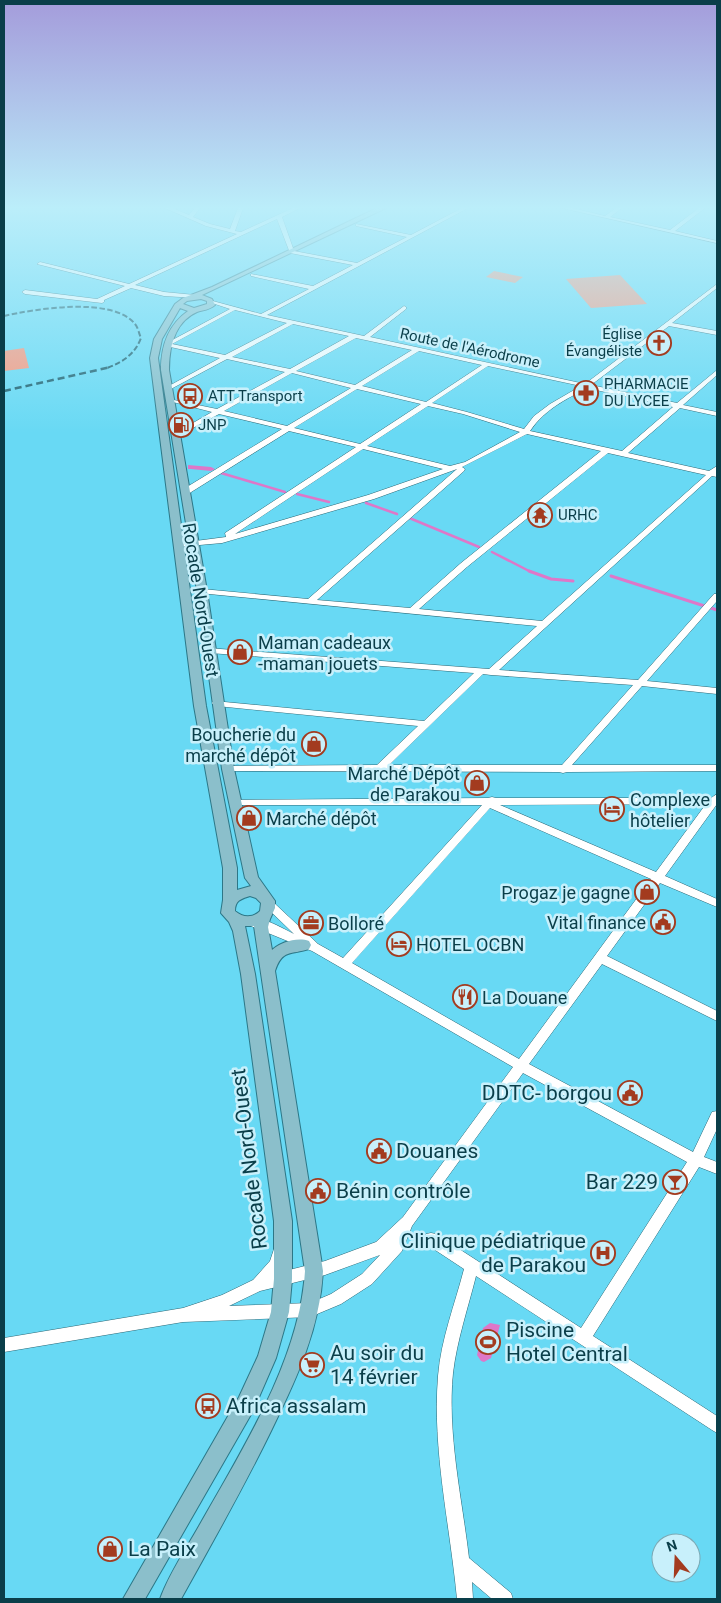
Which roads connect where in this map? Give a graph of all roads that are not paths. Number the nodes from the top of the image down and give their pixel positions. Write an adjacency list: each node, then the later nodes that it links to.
1 (117, 283): 7 (street)
2 (137, 283): 7 (street)
3 (224, 283): 12 (main road)
4 (238, 283): 15 (main road)
5 (289, 283): 9 (street)
6 (323, 283): 9 (street)
7 (130, 286): 11 (street); 13 (street)
8 (717, 286): 23 (street)
9 (313, 288): 21 (street)
10 (25, 292): 13 (street)
11 (164, 294): 12 (street); 16 (street)
12 (192, 297): 15 (main road); 16 (main road)
13 (97, 301): 14 (street)
14 (108, 301)
15 (211, 301): 18 (main road, Rocade Nord-Ouest); 20 (street, Route de l'Aérodrome)
16 (179, 304): 18 (main road); 53 (main road, Rocade Nord-Ouest)
17 (404, 308): 26 (street)
18 (199, 309): 19 (street, Route de l'Aérodrome); 27 (main road, Rocade Nord-Ouest)
19 (232, 310): 20 (street, Route de l'Aérodrome); 27 (street)
20 (246, 312): 21 (street, Route de l'Aérodrome)
21 (261, 316): 22 (street, Route de l'Aérodrome)
22 (292, 322): 25 (street, Route de l'Aérodrome); 29 (street)
23 (669, 324): 24 (street); 33 (street)
24 (717, 333)
25 (354, 336): 26 (street, Route de l'Aérodrome); 31 (street)
26 (365, 338): 28 (street, Route de l'Aérodrome)
27 (168, 344): 29 (street); 35 (main road, Rocade Nord-Ouest)
28 (418, 349): 30 (street, Route de l'Aérodrome); 34 (street)
29 (226, 357): 31 (street); 35 (street)
30 (487, 364): 33 (street, Route de l'Aérodrome); 37 (street)
31 (290, 371): 34 (street); 39 (street)
32 (717, 372): 38 (street)
33 (586, 386): 38 (street, Route de l'Aérodrome); 42 (street)
34 (354, 387): 37 (street); 41 (street)
35 (169, 388): 36 (main road, Rocade Nord-Ouest)
36 (171, 400): 39 (street); 43 (main road, Rocade Nord-Ouest)
37 (426, 404): 42 (street); 44 (street)
38 (679, 406): 40 (street, Route de l'Aérodrome); 46 (street)
39 (218, 412): 41 (street); 43 (street)
40 (717, 414)
41 (287, 430): 44 (street); 50 (street)
42 (526, 432): 45 (street); 47 (street)
43 (176, 435): 50 (main road, Rocade Nord-Ouest)
44 (360, 448): 48 (street); 51 (street)
45 (607, 450): 46 (street); 57 (street)
46 (624, 453): 49 (street)
47 (467, 463): 48 (street); 56 (street)
48 (452, 470): 51 (street)
49 (715, 472): 58 (street)
50 (185, 492): 52 (main road, Rocade Nord-Ouest)
51 (219, 541): 52 (street)
52 (193, 544): 53 (street); 54 (main road, Rocade Nord-Ouest)
53 (180, 545): 73 (main road, Rocade Nord-Ouest)
54 (202, 591): 56 (street); 59 (main road, Rocade Nord-Ouest)
55 (717, 596): 61 (street)
56 (310, 601): 57 (street)
57 (412, 611): 58 (street)
58 (545, 624): 60 (street)
59 (210, 650): 60 (street); 63 (main road, Rocade Nord-Ouest)
60 (486, 672): 61 (street); 64 (street)
61 (639, 684): 62 (street); 68 (street)
62 (717, 692)
63 (217, 703): 64 (street); 67 (main road, Rocade Nord-Ouest)
64 (426, 724): 65 (street)
65 (382, 767): 67 (street); 68 (street)
66 (717, 768): 68 (street)
67 (228, 769): 70 (main road, Rocade Nord-Ouest)
68 (562, 770)
69 (716, 799): 71 (street); 72 (street)
70 (235, 802): 71 (street); 75 (main road, Rocade Nord-Ouest)
71 (490, 802): 72 (street); 78 (street)
72 (660, 876): 74 (street); 77 (street)
73 (230, 900): 75 (main road, Rocade Nord-Ouest); 75 (main road)
74 (717, 903)
75 (258, 914): 76 (street); 76 (street); 79 (main road, Rocade Nord-Ouest); 87 (main road, Rocade Nord-Ouest)
76 (310, 947): 78 (street); 79 (main road)
77 (600, 958): 80 (street); 81 (street)
78 (344, 965): 81 (street)
79 (268, 972): 89 (main road, Rocade Nord-Ouest)
80 (717, 1016)
81 (521, 1066): 83 (street); 85 (street)
82 (717, 1116): 83 (street)
83 (696, 1160): 84 (street); 95 (street)
84 (717, 1168)
85 (408, 1222): 89 (street); 92 (street)
86 (431, 1239): 88 (street)
87 (283, 1241): 90 (main road, Rocade Nord-Ouest); 91 (street)
88 (472, 1266): 95 (street); 98 (street)
89 (314, 1271): 90 (street); 92 (main road, Rocade Nord-Ouest)
90 (283, 1279): 91 (street); 93 (main road, Rocade Nord-Ouest)
91 (258, 1285): 94 (street)
92 (310, 1310): 93 (street); 100 (main road, Rocade Nord-Ouest)
93 (280, 1312): 94 (street); 99 (main road, Rocade Nord-Ouest)
94 (183, 1315): 96 (street)
95 (583, 1338): 97 (street)
96 (4, 1345)
97 (717, 1425)
98 (462, 1563): 101 (street); 102 (street)
99 (133, 1599)
100 (170, 1599)
101 (465, 1599)
102 (505, 1599)

